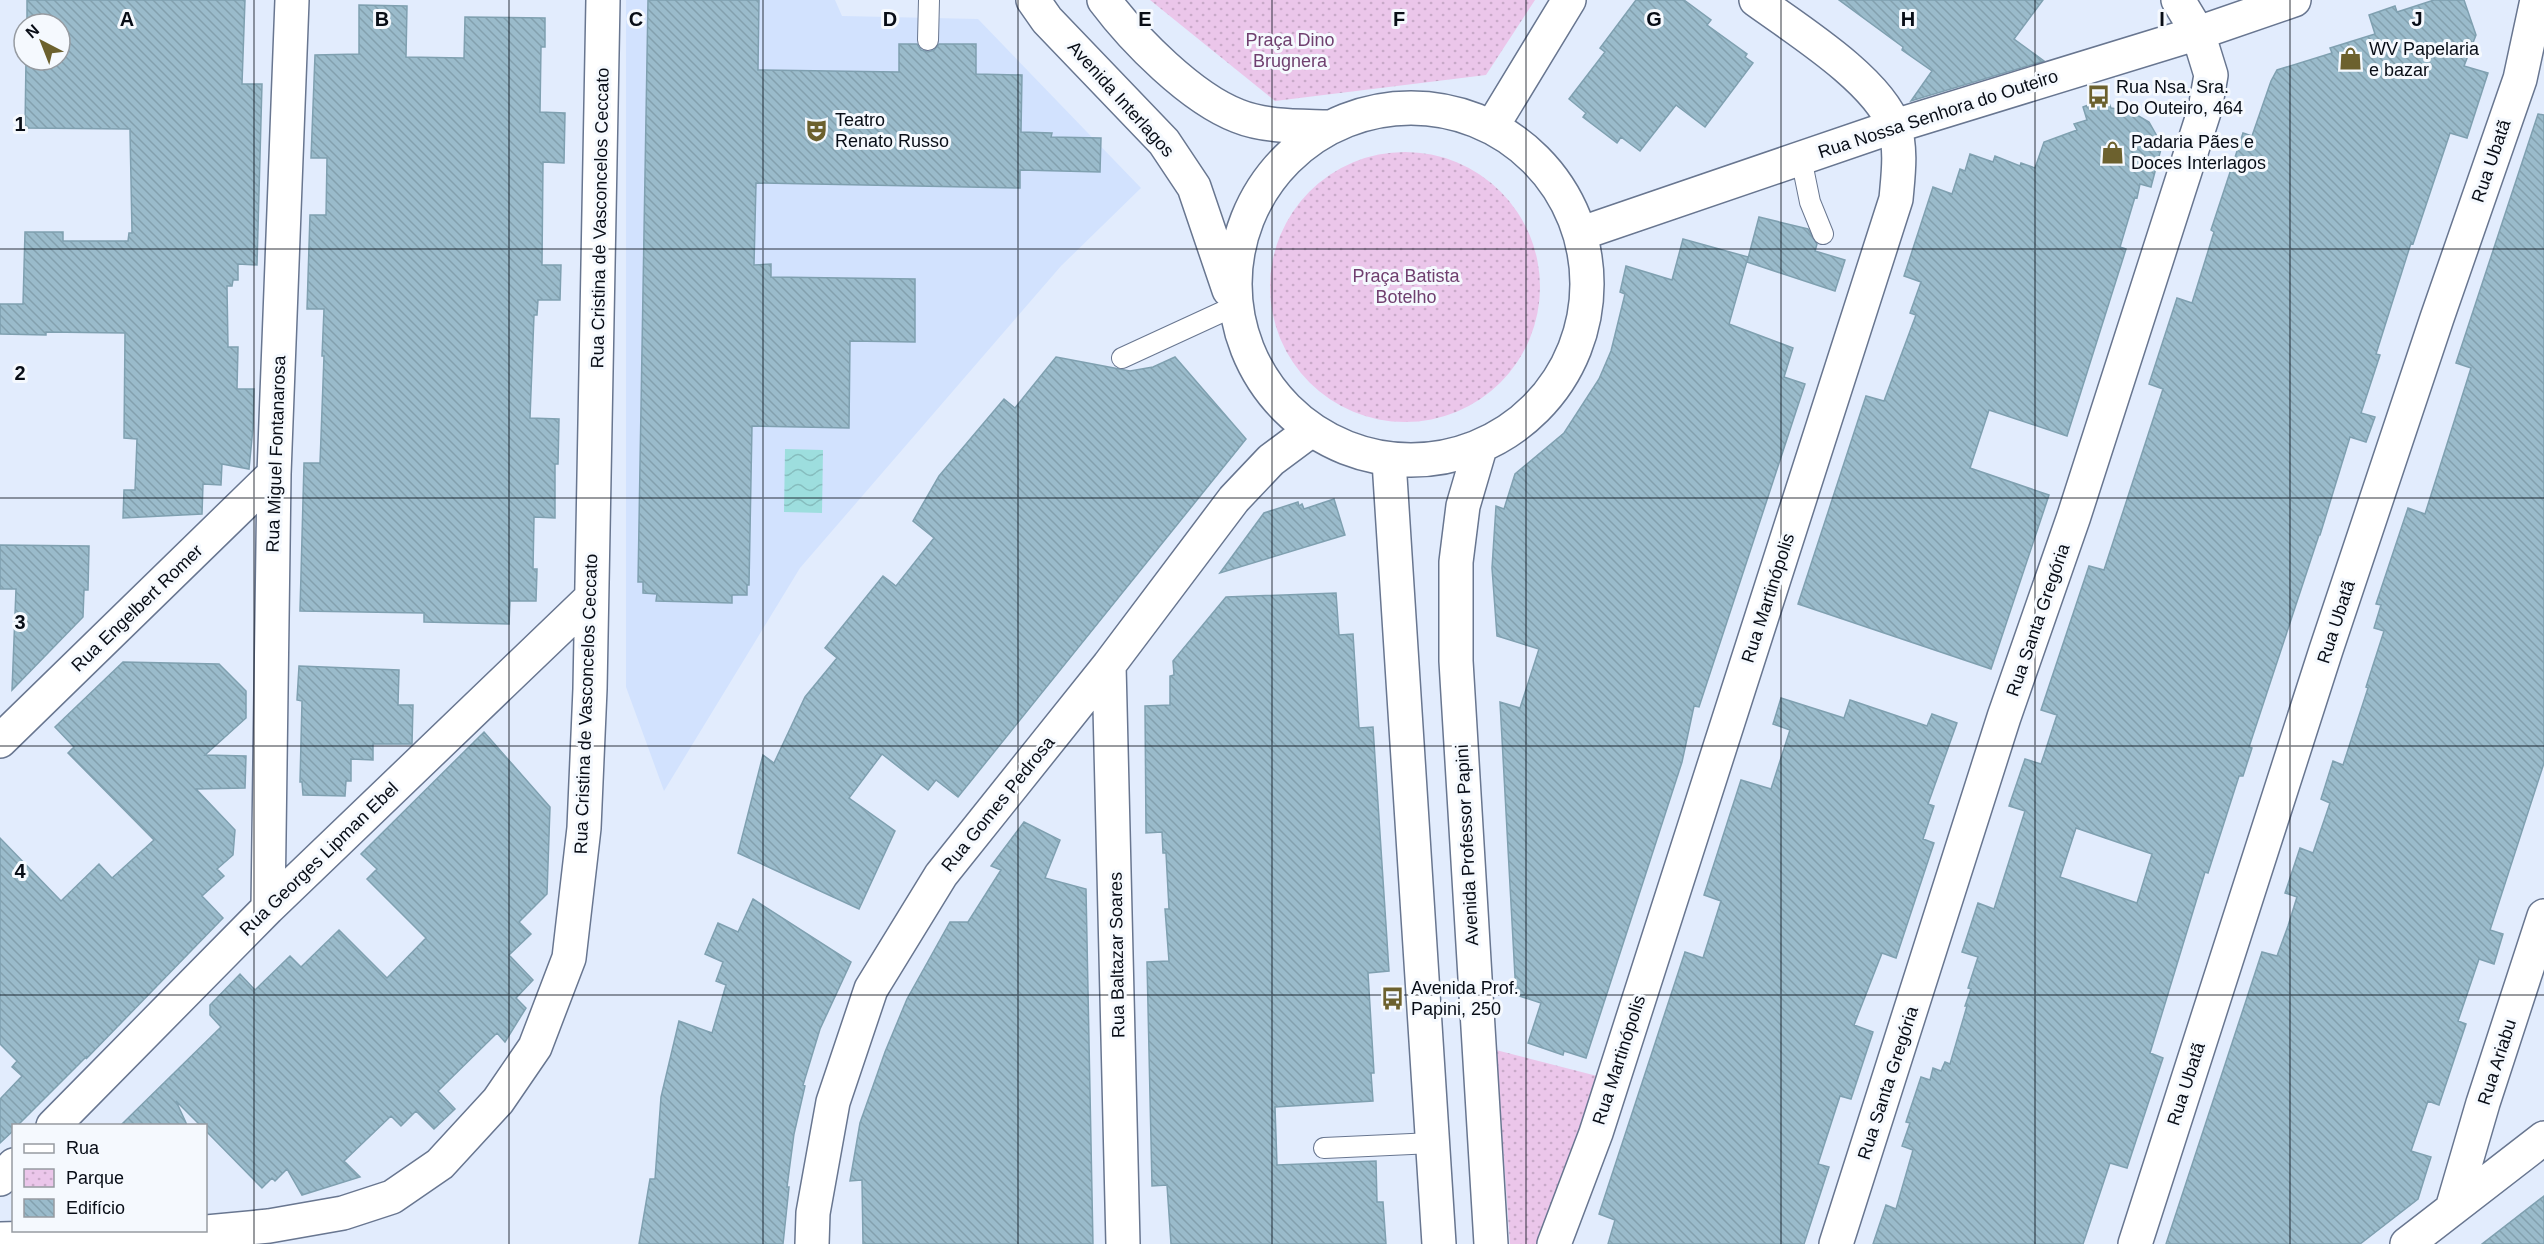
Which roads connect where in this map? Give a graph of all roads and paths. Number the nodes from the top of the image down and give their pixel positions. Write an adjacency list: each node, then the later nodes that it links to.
1 (291, 0): 24 (street, Rua Miguel Fontanarosa)
2 (603, 0): 25 (street, Rua Cristina de Vasconcelos Ceccato)
3 (929, 0): 12 (lane)
4 (1033, 0): 19 (street, Avenida Interlagos)
5 (1104, 0): 15 (street)
6 (1569, 0): 13 (street)
7 (1756, 0): 14 (street, Rua Martinópolis)
8 (2178, 0): 11 (street, Rua Santa Gregória)
9 (2294, 0): 11 (street, Rua Nossa Senhora do Outeiro)
10 (2537, 0): 46 (street, Rua Ubatã)
11 (2198, 33): 14 (street, Rua Nossa Senhora do Outeiro); 45 (street, Rua Santa Gregória)
12 (928, 40)
13 (1493, 125): 15 (street); 17 (street)
14 (1894, 126): 16 (street, Rua Nossa Senhora do Outeiro); 44 (street, Rua Martinópolis)
15 (1328, 127): 19 (street)
16 (1801, 158): 17 (street, Rua Nossa Senhora do Outeiro); 18 (lane)
17 (1582, 233): 22 (street)
18 (1823, 234)
19 (1235, 306): 20 (lane); 21 (street)
20 (1122, 358)
21 (1310, 431): 23 (street); 26 (street, Rua Gomes Pedrosa)
22 (1480, 448): 23 (street); 39 (street, Avenida Professor Papini)
23 (1389, 461): 32 (street)
24 (274, 474): 27 (street, Rua Engelbert Romer); 28 (street, Rua Miguel Fontanarosa)
25 (591, 598): 28 (street, Rua Georges Lipman Ebel); 38 (street, Rua Cristina de Vasconcelos Ceccato)
26 (1110, 665): 42 (street, Rua Gomes Pedrosa); 43 (street, Rua Baltazar Soares)
27 (0, 741)
28 (268, 908): 30 (street, Rua Georges Lipman Ebel)
29 (2544, 916): 36 (street, Rua Ariabu)
30 (54, 1124)
31 (2544, 1138): 36 (street)
32 (1433, 1143): 33 (lane); 40 (street)
33 (1324, 1148)
34 (12, 1167): 35 (street)
35 (0, 1179)
36 (2452, 1209): 47 (street)
37 (206, 1232): 41 (street, Rua Cristina de Vasconcelos Ceccato)
38 (207, 1232)
39 (1490, 1236): 40 (street)
40 (1439, 1237)
41 (0, 1239)
42 (812, 1244)
43 (1123, 1244)
44 (1554, 1244)
45 (1836, 1244)
46 (2135, 1244)
47 (2407, 1244)

